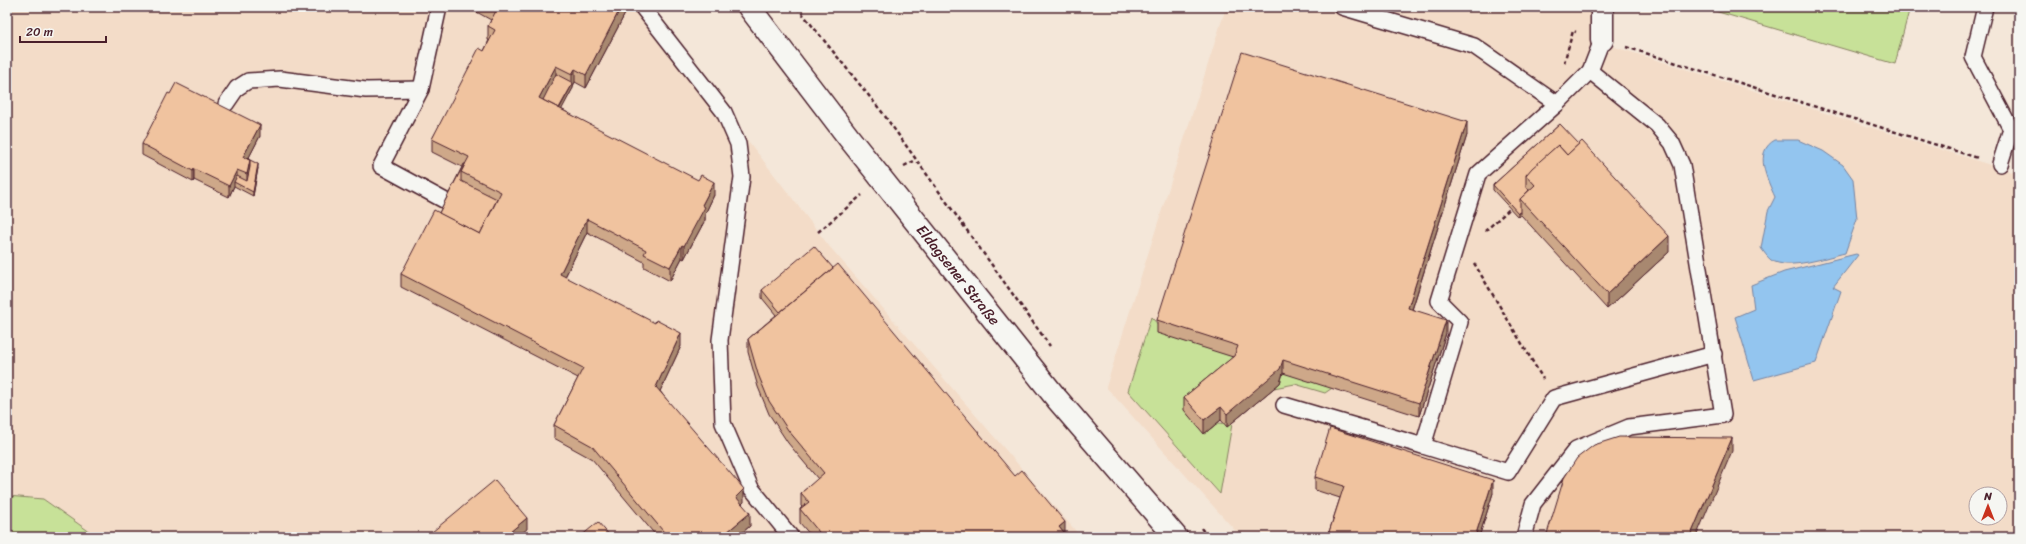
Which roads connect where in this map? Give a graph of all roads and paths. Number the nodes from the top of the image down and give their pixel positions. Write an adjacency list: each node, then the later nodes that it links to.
1 (439, 7): 10 (lane)
2 (642, 7): 23 (lane)
3 (749, 7): 24 (main road, Eldagsener Straße)
4 (797, 7): 17 (path)
5 (1342, 7): 12 (lane)
6 (1602, 7): 8 (main road)
7 (1985, 7): 13 (lane)
8 (1602, 40): 9 (lane); 13 (path)
9 (1590, 71): 12 (lane); 18 (lane)
10 (421, 89): 11 (lane); 15 (lane)
11 (226, 104)
12 (1557, 104): 16 (lane)
13 (2000, 164)
14 (1516, 204): 16 (path)
15 (465, 212)
16 (1462, 242): 19 (path); 21 (lane)
17 (1055, 352)
18 (1714, 354): 19 (lane); 26 (lane)
19 (1554, 398): 21 (lane)
20 (1284, 405): 21 (lane)
21 (1423, 446)
22 (1198, 525): 25 (path)
23 (791, 537)
24 (1176, 537)
25 (1208, 537)
26 (1524, 537)

